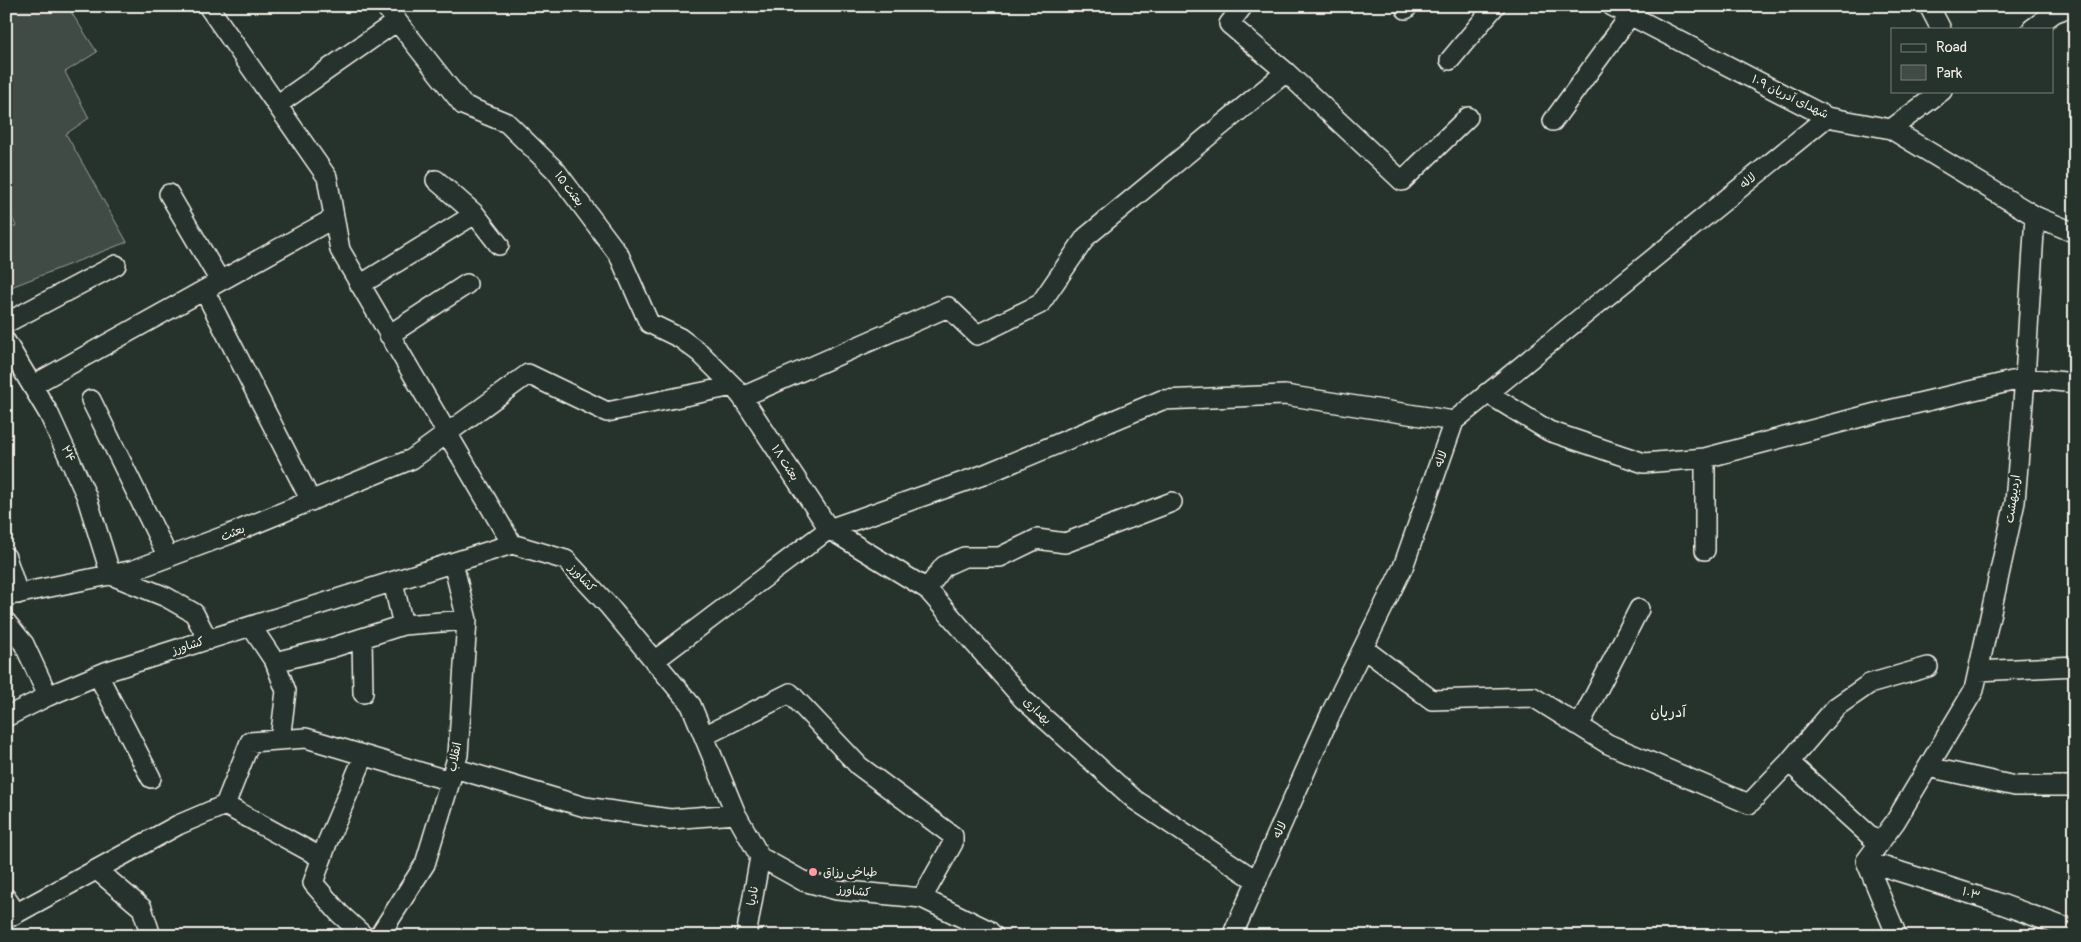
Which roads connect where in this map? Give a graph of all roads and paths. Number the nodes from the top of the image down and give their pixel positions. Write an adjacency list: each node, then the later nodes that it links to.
1 (208, 6): 15 (street)
2 (385, 6): 9 (street, بعثت ۱۵)
3 (1243, 6): 13 (street)
4 (1495, 6): 12 (street)
5 (1612, 6): 8 (street, شهدای آدریان ۱۰۹)
6 (1929, 6): 10 (street)
7 (2072, 6): 11 (street)
8 (1634, 11): 17 (street, شهدای آدریان ۱۰۹); 18 (street)
9 (397, 21): 15 (street); 37 (street, بعثت ۱۵)
10 (1940, 28)
11 (2033, 28)
12 (1450, 60)
13 (1286, 72): 16 (street); 37 (street)
14 (1941, 92): 19 (street)
15 (277, 105): 24 (street)
16 (1468, 117)
17 (1827, 117): 19 (street, شهدای آدریان ۱۰۹); 38 (street, لاله)
18 (1553, 121)
19 (1891, 129): 23 (street, شهدای آدریان ۱۰۹)
20 (436, 180): 22 (street)
21 (169, 194): 30 (street)
22 (475, 214): 26 (street); 29 (street)
23 (2035, 216): 25 (street, شهدای آدریان ۱۰۹); 34 (street, اردیبهشت)
24 (334, 218): 29 (street); 30 (street)
25 (2075, 233)
26 (499, 245)
27 (116, 265): 31 (street)
28 (467, 284): 32 (street)
29 (360, 285): 32 (street)
30 (212, 286): 36 (street); 43 (street)
31 (6, 322)
32 (389, 335): 41 (street)
33 (6, 342): 36 (street, ۲۴)
34 (2026, 378): 35 (street); 42 (street); 67 (street, اردیبهشت)
35 (2075, 383)
36 (33, 385): 51 (street, ۲۴)
37 (738, 392): 41 (street, بعثت); 45 (street, بعثت ۱۸)
38 (1487, 393): 40 (street, لاله); 42 (street)
39 (92, 400): 49 (street)
40 (1454, 421): 45 (street); 62 (street, لاله)
41 (447, 435): 43 (street, بعثت); 46 (street)
42 (1705, 458): 47 (street)
43 (311, 501): 49 (street, بعثت)
44 (1172, 502): 53 (street)
45 (829, 529): 53 (street, بهداری); 63 (street)
46 (512, 544): 50 (street, کشاورز); 63 (street, کشاورز)
47 (1705, 550)
48 (6, 557): 54 (street)
49 (168, 557): 51 (street, بعثت)
50 (453, 563): 52 (street, کشاورز); 56 (street, انقلاب)
51 (111, 574): 54 (street, بعثت); 61 (street)
52 (393, 582): 58 (street); 59 (street, کشاورز)
53 (927, 589): 88 (street, بهداری)
54 (12, 595)
55 (1639, 610): 72 (street)
56 (467, 620): 58 (street); 78 (street, انقلاب)
57 (6, 622): 70 (street)
58 (403, 625): 60 (street)
59 (251, 626): 61 (street, کشاورز); 64 (street)
60 (362, 638): 64 (street); 69 (street)
61 (208, 640): 68 (street, کشاورز)
62 (1363, 648): 72 (street); 88 (street, لاله)
63 (654, 661): 73 (street, کشاورز)
64 (275, 662): 74 (street)
65 (2075, 666): 67 (street)
66 (1928, 667): 76 (street)
67 (1979, 671): 77 (street, اردیبهشت)
68 (98, 675): 70 (street, کشاورز); 79 (street)
69 (363, 693)
70 (48, 696): 71 (street, کشاورز)
71 (6, 717)
72 (1579, 726): 76 (street)
73 (704, 736): 82 (street, کشاورز); 89 (street)
74 (280, 740): 75 (street); 81 (street)
75 (364, 756): 78 (street); 85 (street)
76 (1789, 762): 83 (street)
77 (1928, 767): 80 (street); 83 (street, اردیبهشت)
78 (452, 774): 82 (street); 94 (street, انقلاب)
79 (151, 778)
80 (2075, 786)
81 (225, 805): 85 (street); 87 (street)
82 (736, 814): 84 (street, کشاورز)
83 (1878, 844): 86 (street, اردیبهشت)
84 (760, 857): 89 (street, کشاورز); 95 (street, نادیا)
85 (322, 858): 93 (street)
86 (1866, 861): 91 (street, ۱۰۳); 98 (street)
87 (97, 870): 90 (street); 92 (street)
88 (1257, 881): 97 (street, لاله)
89 (922, 898): 96 (street, کشاورز)
90 (10, 910)
91 (2075, 931)
92 (151, 936)
93 (364, 936)
94 (379, 936)
95 (746, 936)
96 (994, 936)
97 (1232, 936)
98 (1897, 936)

